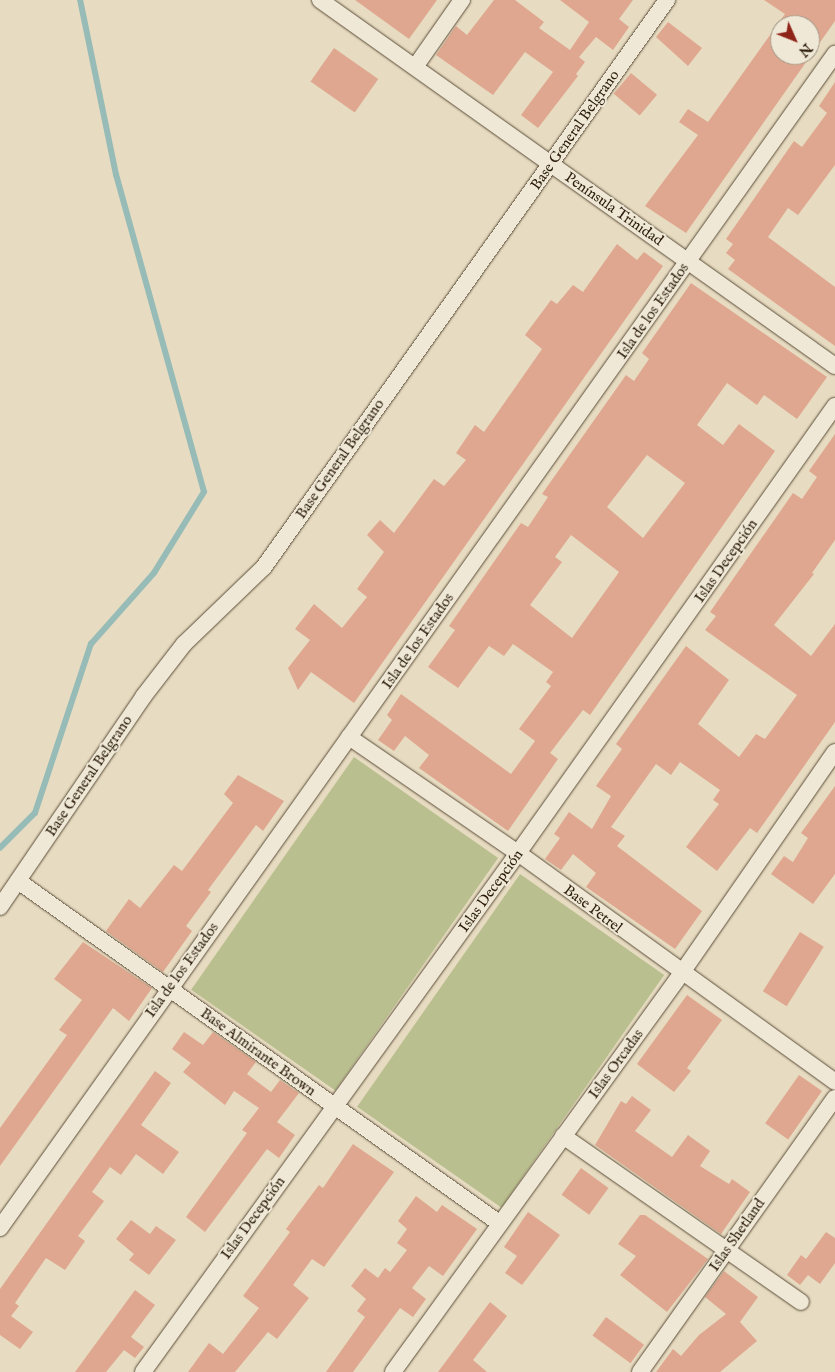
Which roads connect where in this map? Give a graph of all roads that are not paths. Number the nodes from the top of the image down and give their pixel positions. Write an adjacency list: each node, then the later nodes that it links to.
1 (320, 0): 5 (street, Península Trinidad)
2 (462, 0): 5 (street)
3 (667, 0): 6 (street, Base General Belgrano)
4 (835, 54): 7 (street, Isla de los Estados)
5 (415, 67): 6 (street, Península Trinidad)
6 (550, 165): 7 (street, Península Trinidad); 13 (street, Base General Belgrano)
7 (688, 261): 8 (street, Península Trinidad); 10 (street, Isla de los Estados)
8 (835, 366)
9 (835, 406): 12 (street, Islas Decepción)
10 (349, 737): 12 (street, Base Petrel); 16 (street, Isla de los Estados)
11 (835, 752): 15 (street, Islas Orcadas)
12 (518, 854): 15 (street, Base Petrel); 19 (street, Islas Decepción)
13 (18, 881): 14 (street, Base General Belgrano); 16 (street, Base Almirante Brown)
14 (0, 907)
15 (681, 974): 17 (street, Base Petrel); 20 (street, Islas Orcadas)
16 (169, 988): 19 (street, Base Almirante Brown); 22 (street, Isla de los Estados)
17 (835, 1082)
18 (835, 1098): 23 (street, Islas Shetland)
19 (333, 1106): 21 (street, Base Almirante Brown); 25 (street, Islas Decepción)
20 (564, 1136): 21 (street, Islas Orcadas); 23 (street)
21 (499, 1223): 26 (street, Islas Orcadas)
22 (0, 1228)
23 (727, 1249): 24 (street); 27 (street, Islas Shetland)
24 (801, 1302)
25 (143, 1372)
26 (393, 1372)
27 (640, 1372)

